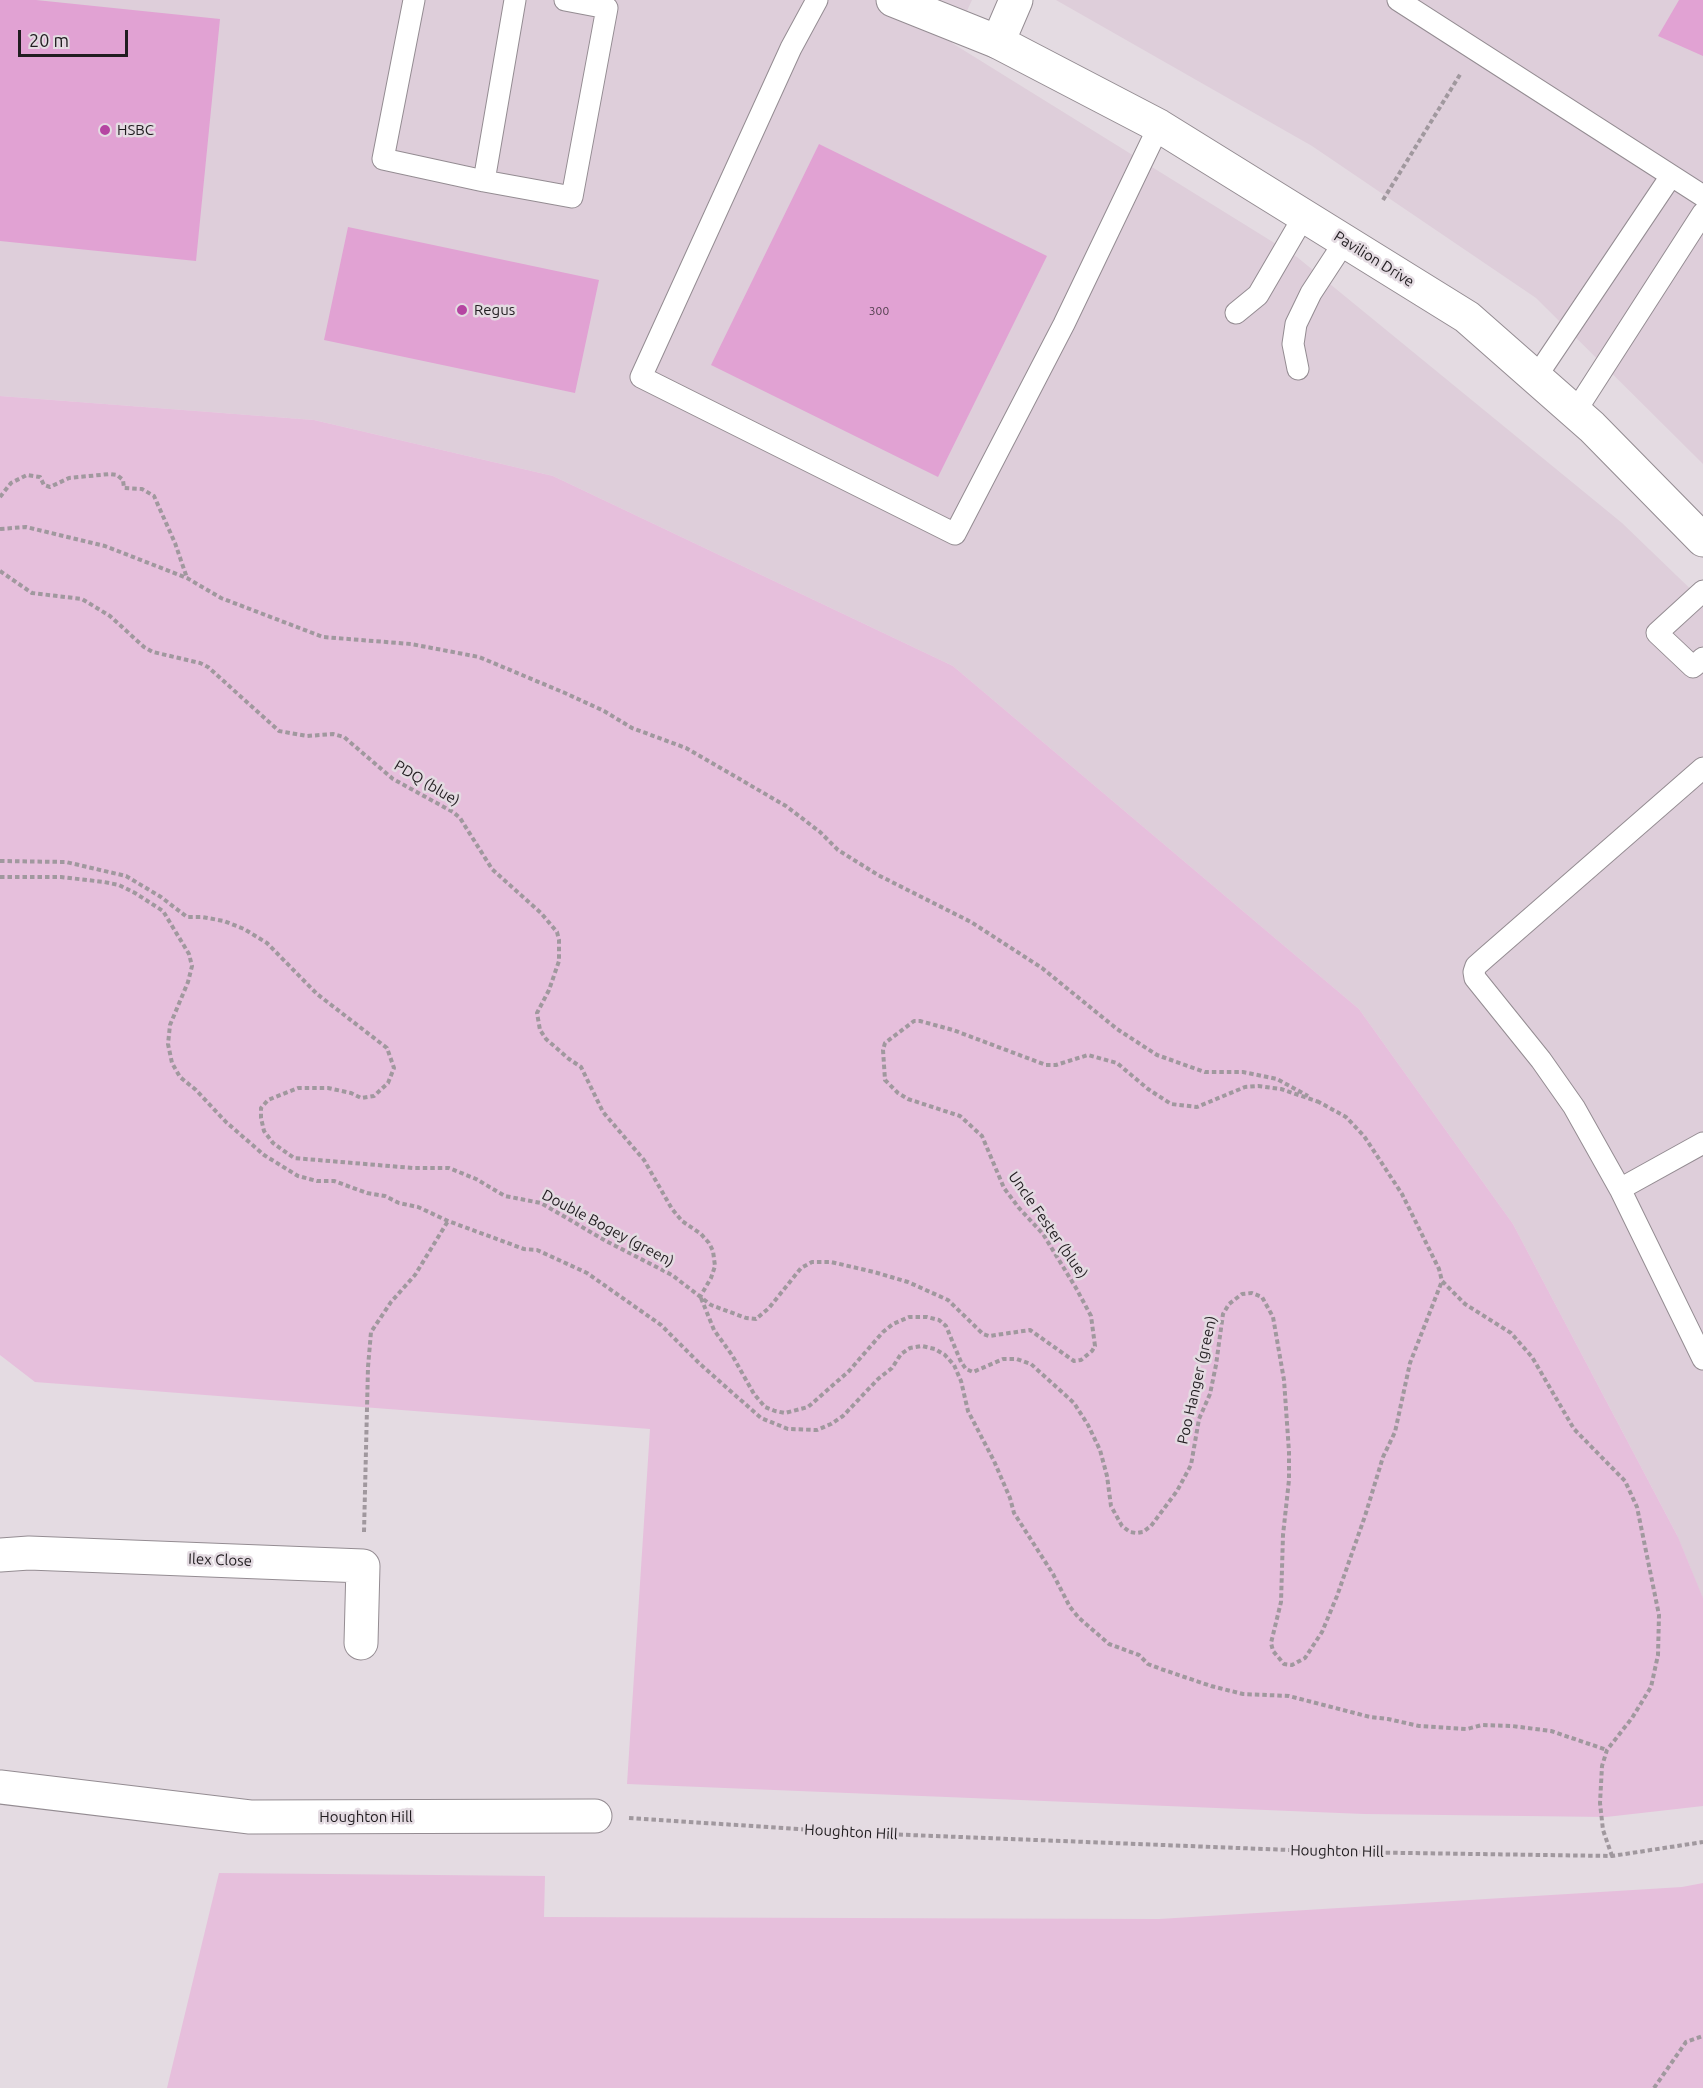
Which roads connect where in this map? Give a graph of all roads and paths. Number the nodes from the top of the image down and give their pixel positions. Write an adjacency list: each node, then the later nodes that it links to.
1 (414, 0): 12 (lane)
2 (514, 0): 12 (lane)
3 (565, 0): 12 (lane)
4 (817, 0): 10 (lane)
5 (893, 0): 8 (street, Pavilion Drive)
6 (1016, 0): 8 (street)
7 (1398, 0): 9 (lane)
8 (998, 42): 10 (street, Pavilion Drive)
9 (1476, 50): 11 (lane); 14 (path)
10 (1159, 126): 16 (street, Pavilion Drive)
11 (1671, 176): 13 (lane); 20 (lane)
12 (484, 181)
13 (1703, 196)
14 (1383, 200)
15 (1703, 213): 21 (lane)
16 (1304, 216): 17 (street, Pavilion Drive); 18 (lane)
17 (1345, 241): 19 (lane); 20 (street, Pavilion Drive)
18 (1236, 313)
19 (1298, 369)
20 (1536, 377): 21 (street, Pavilion Drive)
21 (1575, 412): 24 (street, Pavilion Drive)
22 (0, 497): 26 (path)
23 (0, 529): 26 (path)
24 (1703, 540)
25 (0, 571): 37 (path, PDQ (blue))
26 (187, 578): 32 (path)
27 (1703, 591): 28 (lane)
28 (1703, 658)
29 (1703, 768): 34 (lane)
30 (0, 861): 37 (path, Double Bogey (green))
31 (0, 877): 35 (path)
32 (1319, 1102): 36 (path); 37 (path, Uncle Fester (blue))
33 (1703, 1143): 34 (lane)
34 (1620, 1189): 38 (lane)
35 (448, 1221): 40 (path); 42 (path)
36 (1442, 1281): 37 (path, Poo Hanger (green)); 42 (path)
37 (700, 1297)
38 (1703, 1359)
39 (0, 1555): 40 (street, Ilex Close)
40 (363, 1566): 41 (street)
41 (361, 1643)
42 (1607, 1750): 46 (path)
43 (0, 1787): 44 (street, Houghton Hill)
44 (595, 1816): 46 (path, Houghton Hill)
45 (1703, 1842): 46 (path, Houghton Hill)
46 (1612, 1856)
47 (1703, 2036): 48 (path)
48 (1654, 2088)

